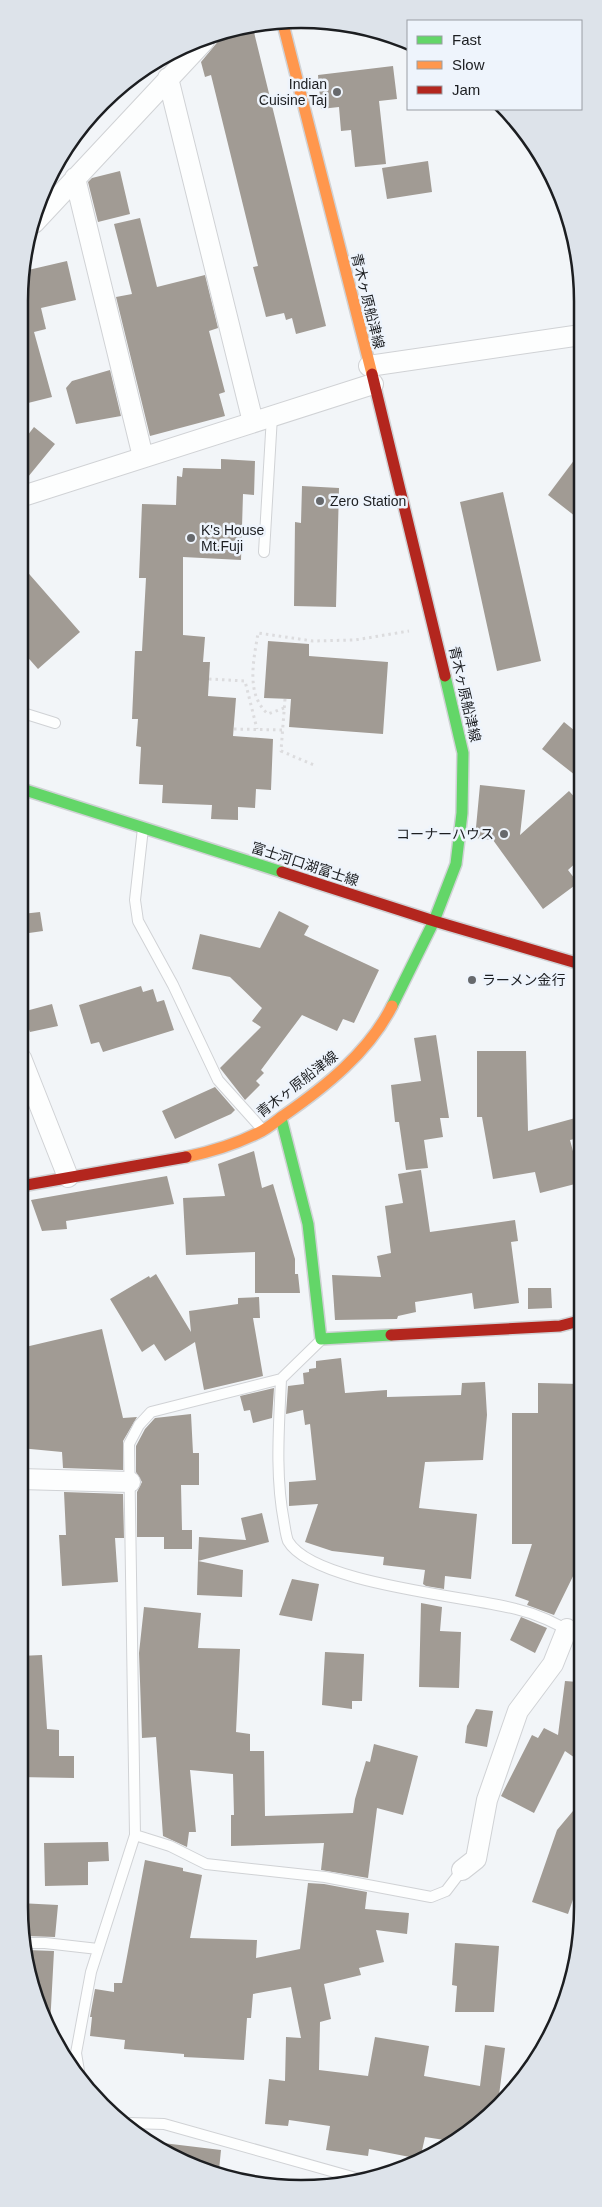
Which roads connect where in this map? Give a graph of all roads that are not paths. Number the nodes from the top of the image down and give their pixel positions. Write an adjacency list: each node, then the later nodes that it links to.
1 (283, 28): 7 (main road, 青木ヶ原船津線)
2 (199, 47): 3 (street)
3 (168, 78): 4 (street); 9 (street)
4 (75, 178): 5 (street); 10 (street)
5 (41, 215)
6 (574, 336): 7 (street)
7 (371, 375): 8 (street); 17 (main road, 青木ヶ原船津線)
8 (272, 416): 9 (street); 12 (lane)
9 (253, 422): 10 (street)
10 (143, 457): 11 (street)
11 (28, 494)
12 (264, 552)
13 (28, 714): 14 (lane)
14 (55, 722)
15 (28, 791): 16 (main road, 富士河口湖富士線)
16 (143, 827): 17 (main road, 富士河口湖富士線); 21 (lane)
17 (434, 921): 18 (main road, 富士河口湖富士線); 20 (main road, 青木ヶ原船津線)
18 (574, 962)
19 (28, 1074): 22 (street)
20 (281, 1118): 21 (main road, 青木ヶ原船津線); 25 (main road)
21 (263, 1130): 22 (main road, 青木ヶ原船津線)
22 (68, 1177): 23 (main road, 青木ヶ原船津線)
23 (28, 1185)
24 (574, 1322): 25 (main road)
25 (321, 1339): 26 (lane)
26 (281, 1379): 28 (lane); 29 (lane)
27 (28, 1479): 28 (street)
28 (130, 1482): 30 (lane)
29 (573, 1633): 31 (street)
30 (135, 1835): 31 (lane); 33 (lane)
31 (462, 1870)
32 (30, 1943): 33 (lane)
33 (98, 1949): 34 (lane)
34 (78, 2063)
35 (134, 2122): 36 (lane)
36 (346, 2175)

